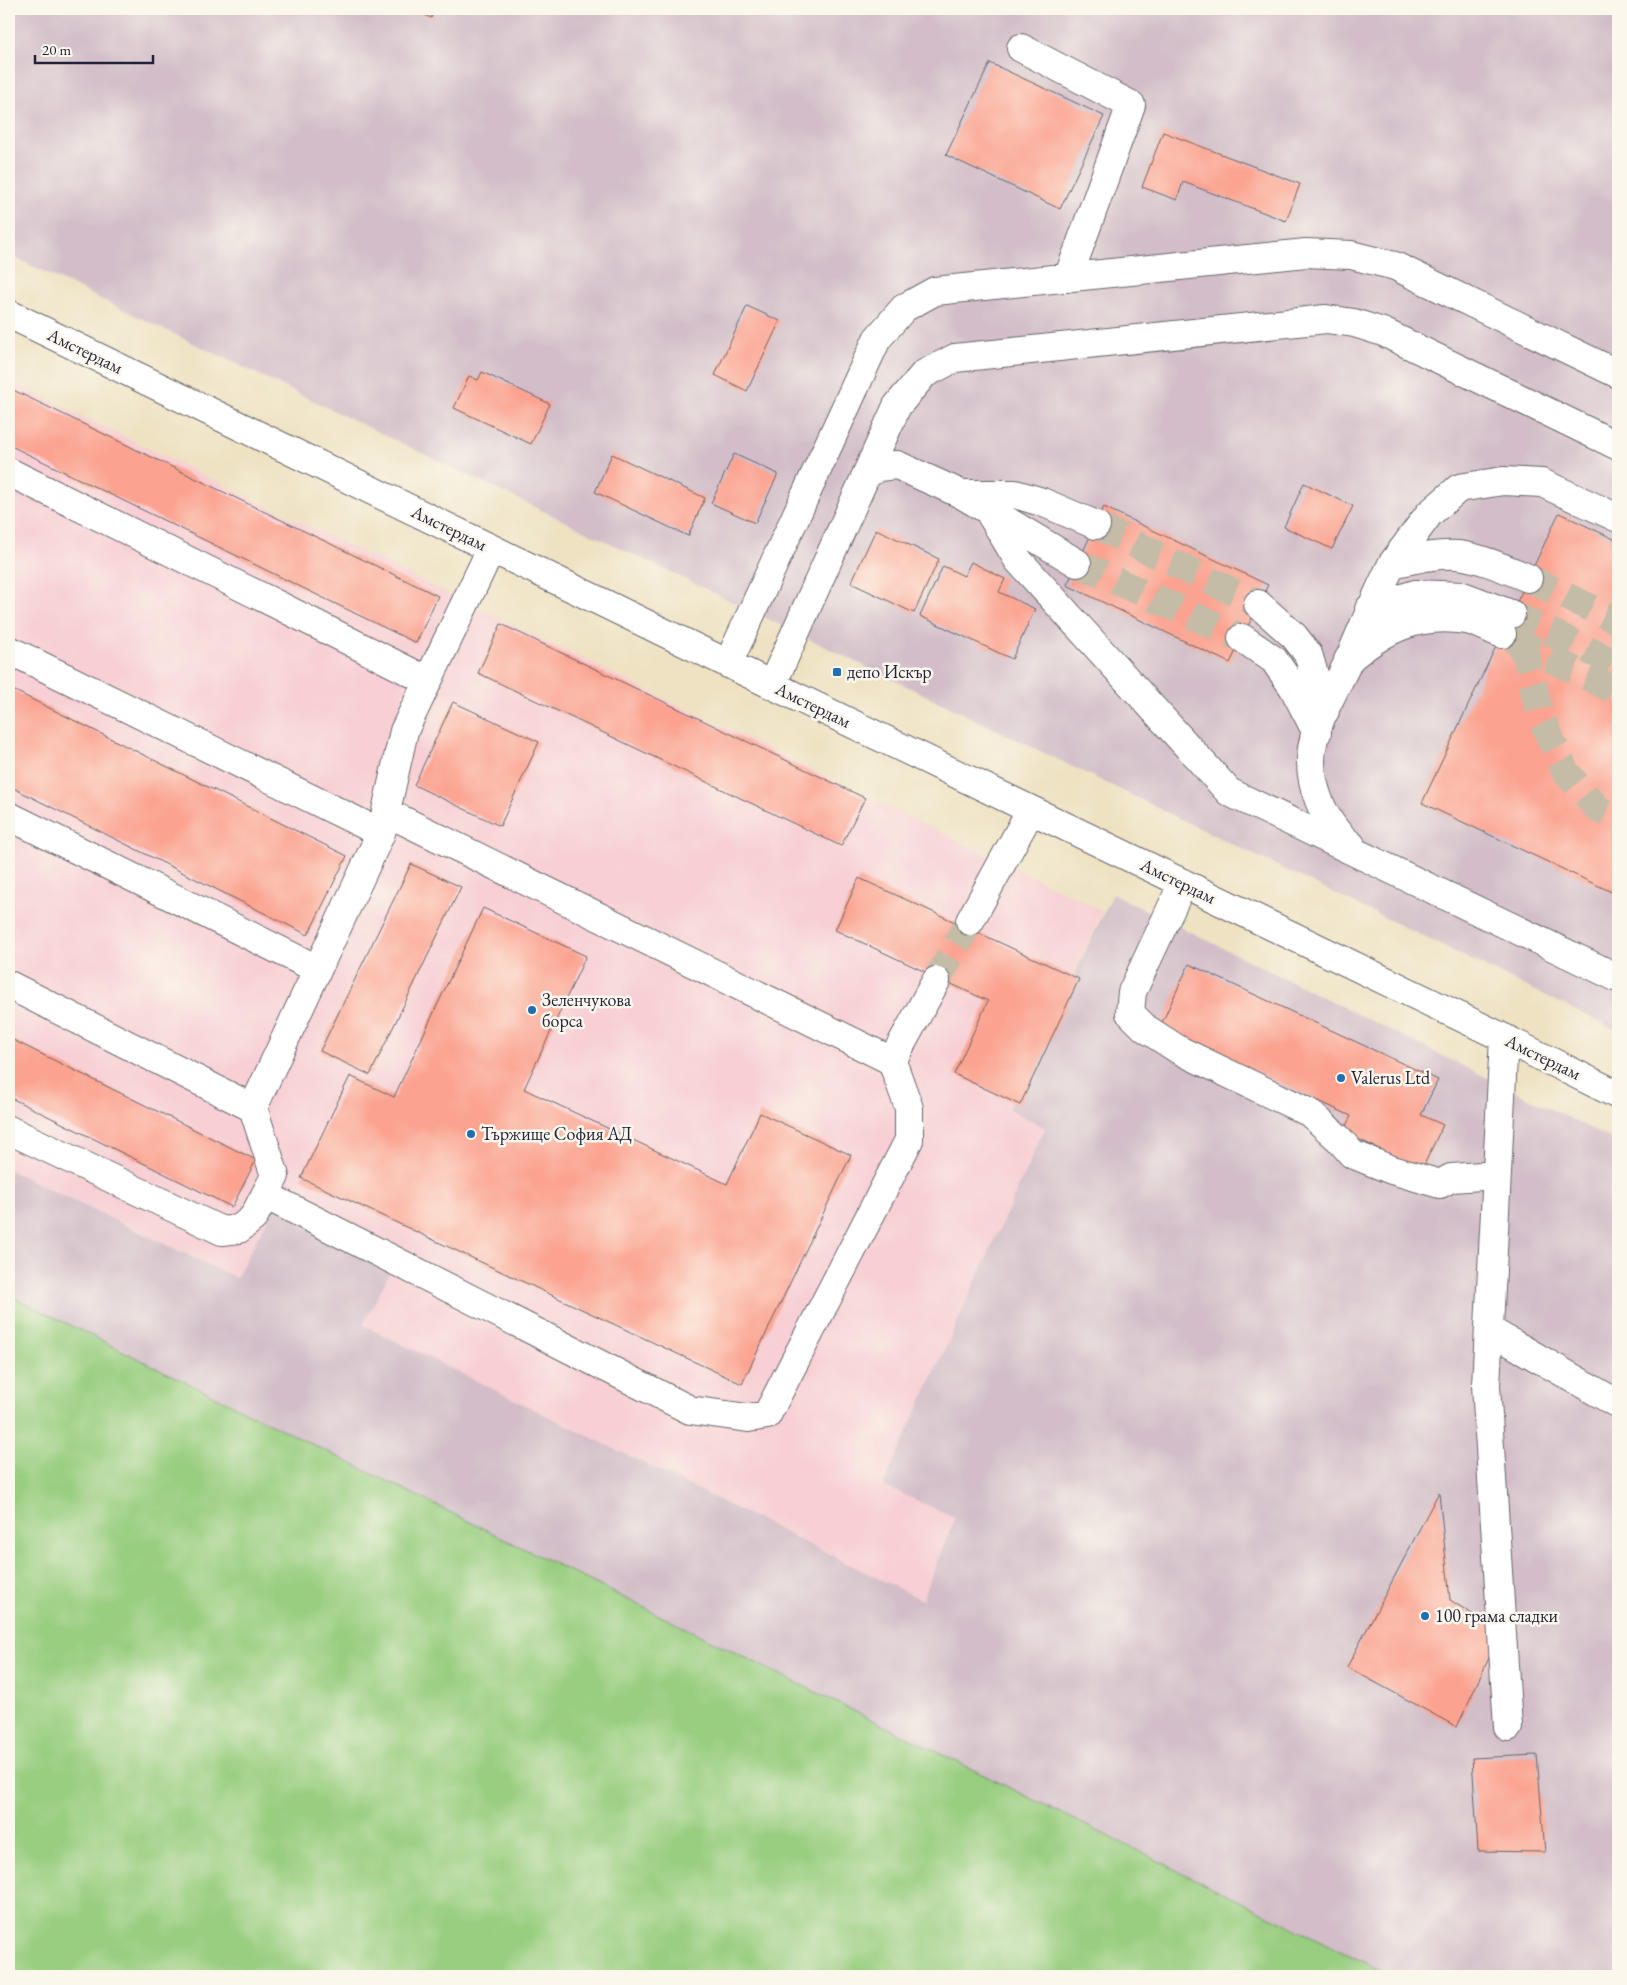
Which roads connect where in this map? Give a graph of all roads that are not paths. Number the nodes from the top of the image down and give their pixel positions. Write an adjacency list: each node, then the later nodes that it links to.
1 (1021, 48): 2 (street)
2 (1068, 278): 4 (street); 21 (street)
3 (9, 314): 12 (street, Амстердам)
4 (1618, 374)
5 (1618, 446): 7 (street)
6 (9, 472): 22 (street)
7 (866, 475): 8 (street); 23 (street)
8 (960, 494): 9 (street); 11 (street)
9 (988, 510): 13 (street); 28 (street)
10 (1618, 518): 14 (street)
11 (1096, 525)
12 (491, 549): 21 (street, Амстердам); 22 (street)
13 (1077, 563)
14 (1392, 564): 15 (street); 17 (street)
15 (1528, 578)
16 (1258, 604): 24 (street)
17 (1369, 609): 20 (street); 20 (street)
18 (1242, 638): 24 (street)
19 (9, 650): 27 (street)
20 (1348, 660): 24 (street)
21 (728, 664): 23 (street, Амстердам)
22 (428, 681): 27 (street)
23 (772, 685): 25 (street, Амстердам)
24 (1321, 722): 28 (street)
25 (1031, 810): 29 (street, Амстердам); 30 (street)
26 (9, 816): 31 (street)
27 (383, 822): 31 (street); 36 (street)
28 (1369, 858): 32 (street)
29 (1183, 883): 35 (street, Амстердам); 40 (street)
30 (970, 921)
31 (317, 969): 38 (street)
32 (1618, 978)
33 (936, 981): 36 (street)
34 (9, 985): 38 (street)
35 (1504, 1038): 37 (street, Амстердам); 40 (street)
36 (892, 1061): 41 (street)
37 (1618, 1095)
38 (253, 1108): 41 (street)
39 (9, 1130): 41 (street)
40 (1497, 1175): 42 (street)
41 (265, 1195)
42 (1489, 1330): 43 (street); 44 (street)
43 (1618, 1404)
44 (1508, 1727)

